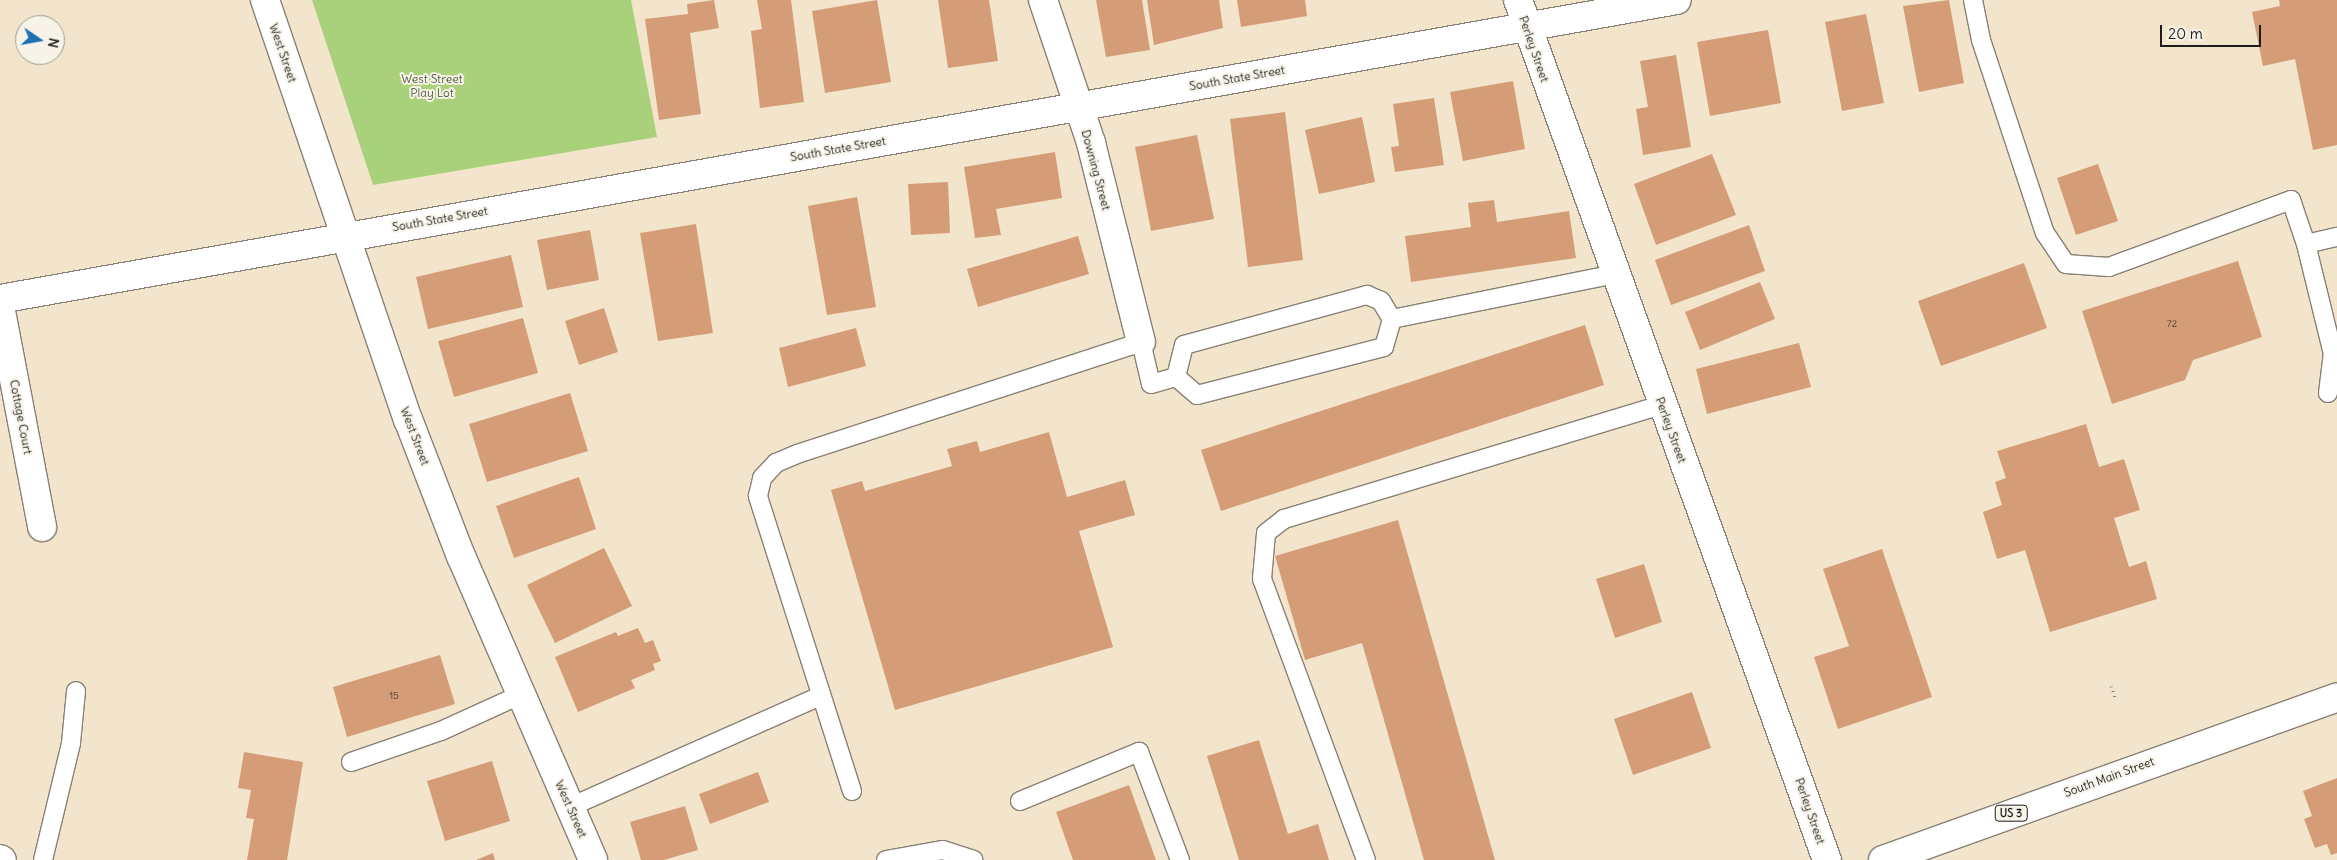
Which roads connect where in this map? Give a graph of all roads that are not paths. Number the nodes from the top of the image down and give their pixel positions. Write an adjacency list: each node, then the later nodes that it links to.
1 (265, 0): 8 (street, West Street)
2 (1043, 0): 7 (street, Downing Street)
3 (1518, 0): 6 (street, Perley Street)
4 (1677, 0): 6 (street, South State Street)
5 (1973, 0): 10 (lane)
6 (1526, 27): 7 (street, South State Street); 11 (street, Perley Street)
7 (1077, 106): 8 (street, South State Street); 15 (street, Downing Street)
8 (345, 235): 12 (street, South State Street); 21 (street, West Street)
9 (2337, 237): 10 (lane)
10 (2306, 244): 17 (lane)
11 (1614, 274): 14 (lane); 18 (street, Perley Street)
12 (0, 299)
13 (0, 306): 19 (street, Cottage Court)
14 (1392, 319): 16 (lane); 16 (lane)
15 (1141, 342): 16 (lane); 22 (lane)
16 (1176, 377)
17 (2328, 393)
18 (1662, 405): 33 (lane); 34 (street, Perley Street)
19 (42, 527)
20 (76, 692): 28 (lane)
21 (520, 695): 24 (lane); 27 (street, West Street)
22 (820, 696): 25 (lane); 27 (lane)
23 (2337, 697): 35 (street, South Main Street / US 3)
24 (351, 762)
25 (852, 791)
26 (1020, 801): 32 (lane)
27 (570, 807): 29 (street, West Street)
28 (43, 860)
29 (593, 860)
30 (886, 860): 31 (lane)
31 (973, 860)
32 (1180, 860)
33 (1366, 860)
34 (1827, 860)
35 (1883, 860)

